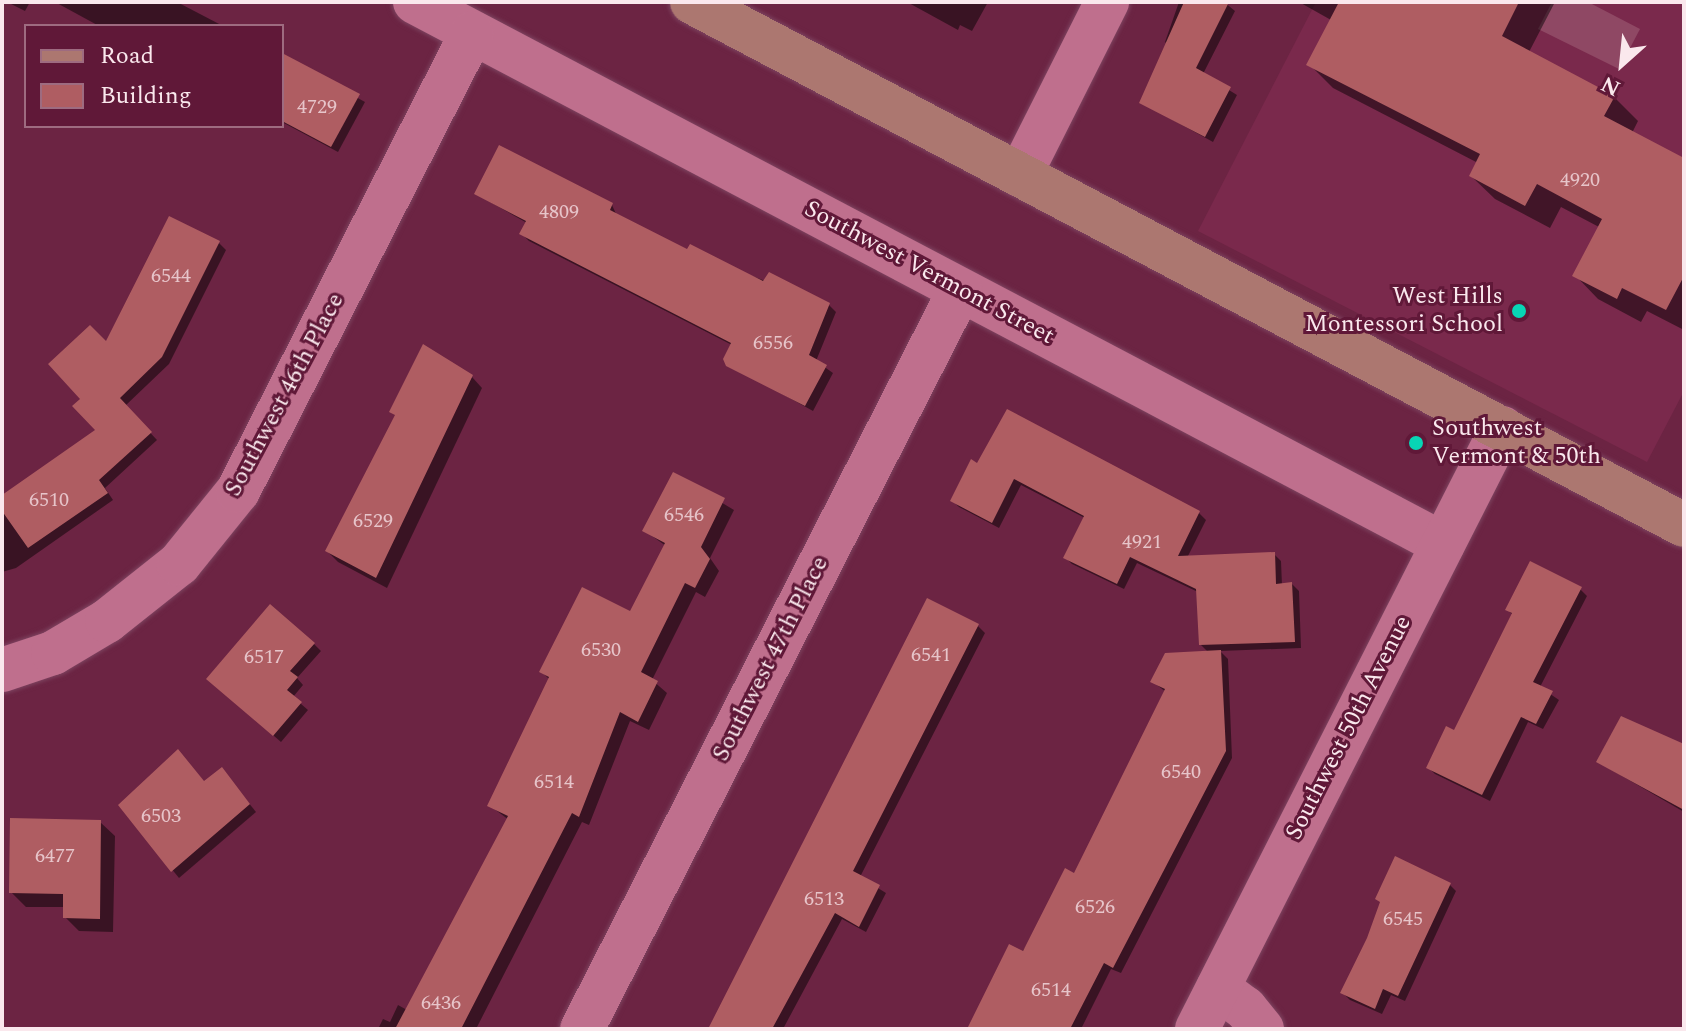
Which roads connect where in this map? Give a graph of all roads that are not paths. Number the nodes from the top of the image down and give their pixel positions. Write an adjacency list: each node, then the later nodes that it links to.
1 (415, 2): 4 (street, Southwest Vermont Street)
2 (692, 2): 5 (main road)
3 (1107, 2): 5 (street)
4 (472, 33): 6 (street, Southwest Vermont Street); 10 (street, Southwest 46th Place)
5 (1020, 175): 7 (main road)
6 (960, 290): 9 (street, Southwest Vermont Street); 12 (street, Southwest 47th Place)
7 (1502, 428): 8 (main road); 9 (street, Southwest 50th Avenue)
8 (1684, 525)
9 (1443, 544): 11 (street, Southwest 50th Avenue)
10 (2, 670)
11 (1218, 988): 13 (street, Southwest 50th Avenue); 14 (street)
12 (582, 1029)
13 (1197, 1029)
14 (1262, 1029)

